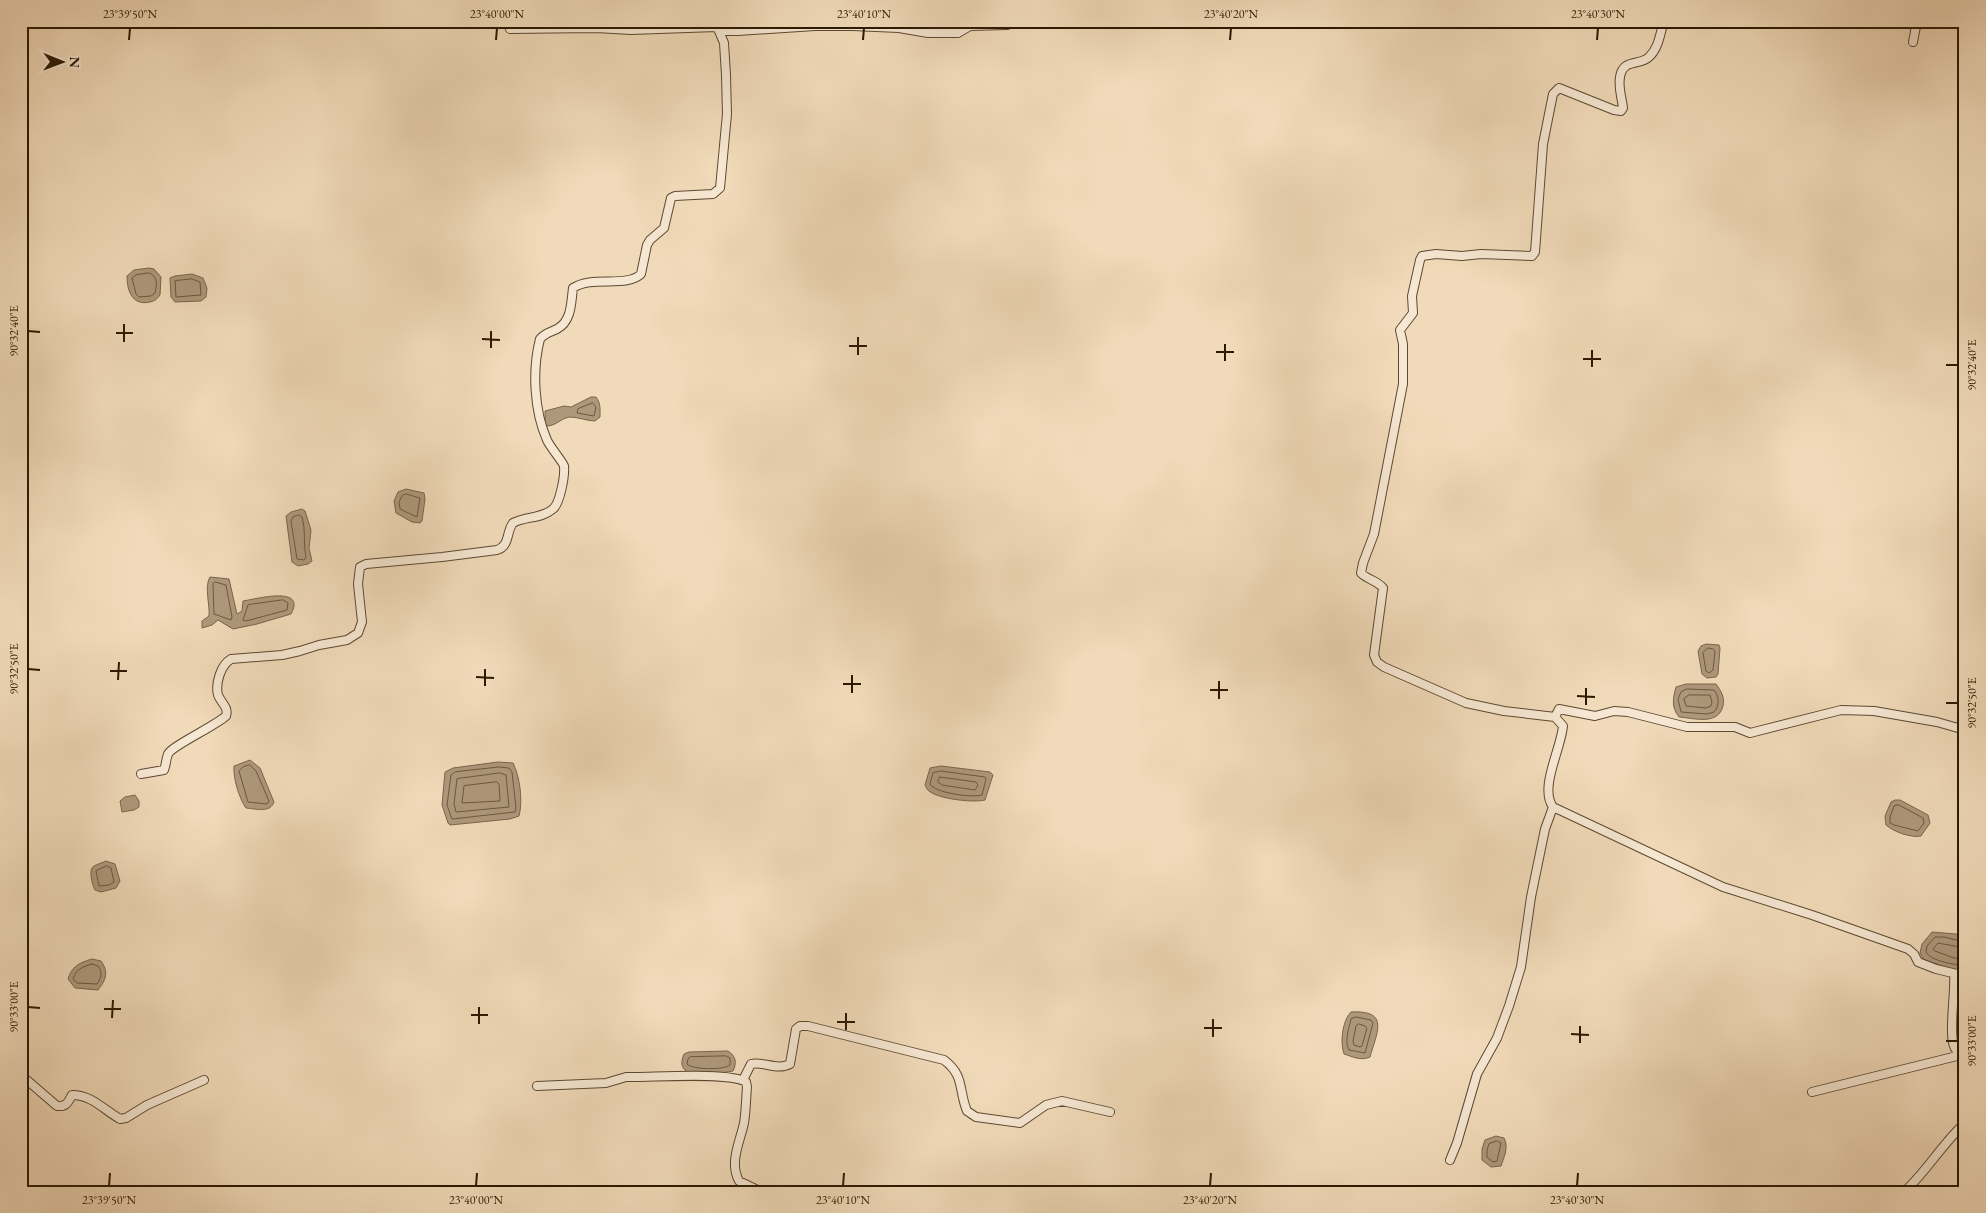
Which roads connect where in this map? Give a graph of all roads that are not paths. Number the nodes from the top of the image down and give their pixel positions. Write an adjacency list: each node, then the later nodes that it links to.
1 (1018, 21): 4 (street)
2 (1664, 21): 7 (street)
3 (1917, 21): 6 (street)
4 (716, 26): 5 (street); 9 (street)
5 (510, 29)
6 (1913, 42)
7 (1555, 717): 8 (street); 10 (street)
8 (1965, 730)
9 (141, 774)
10 (1553, 807): 11 (street); 21 (street)
11 (1954, 974): 12 (street); 13 (street)
12 (1965, 976)
13 (1965, 1052): 18 (street)
14 (21, 1075): 15 (street)
15 (204, 1080)
16 (743, 1080): 17 (street); 19 (street); 22 (street)
17 (538, 1086)
18 (1812, 1092)
19 (1110, 1112)
20 (1965, 1124): 23 (street)
21 (1450, 1160)
22 (762, 1192)
23 (1904, 1192)

